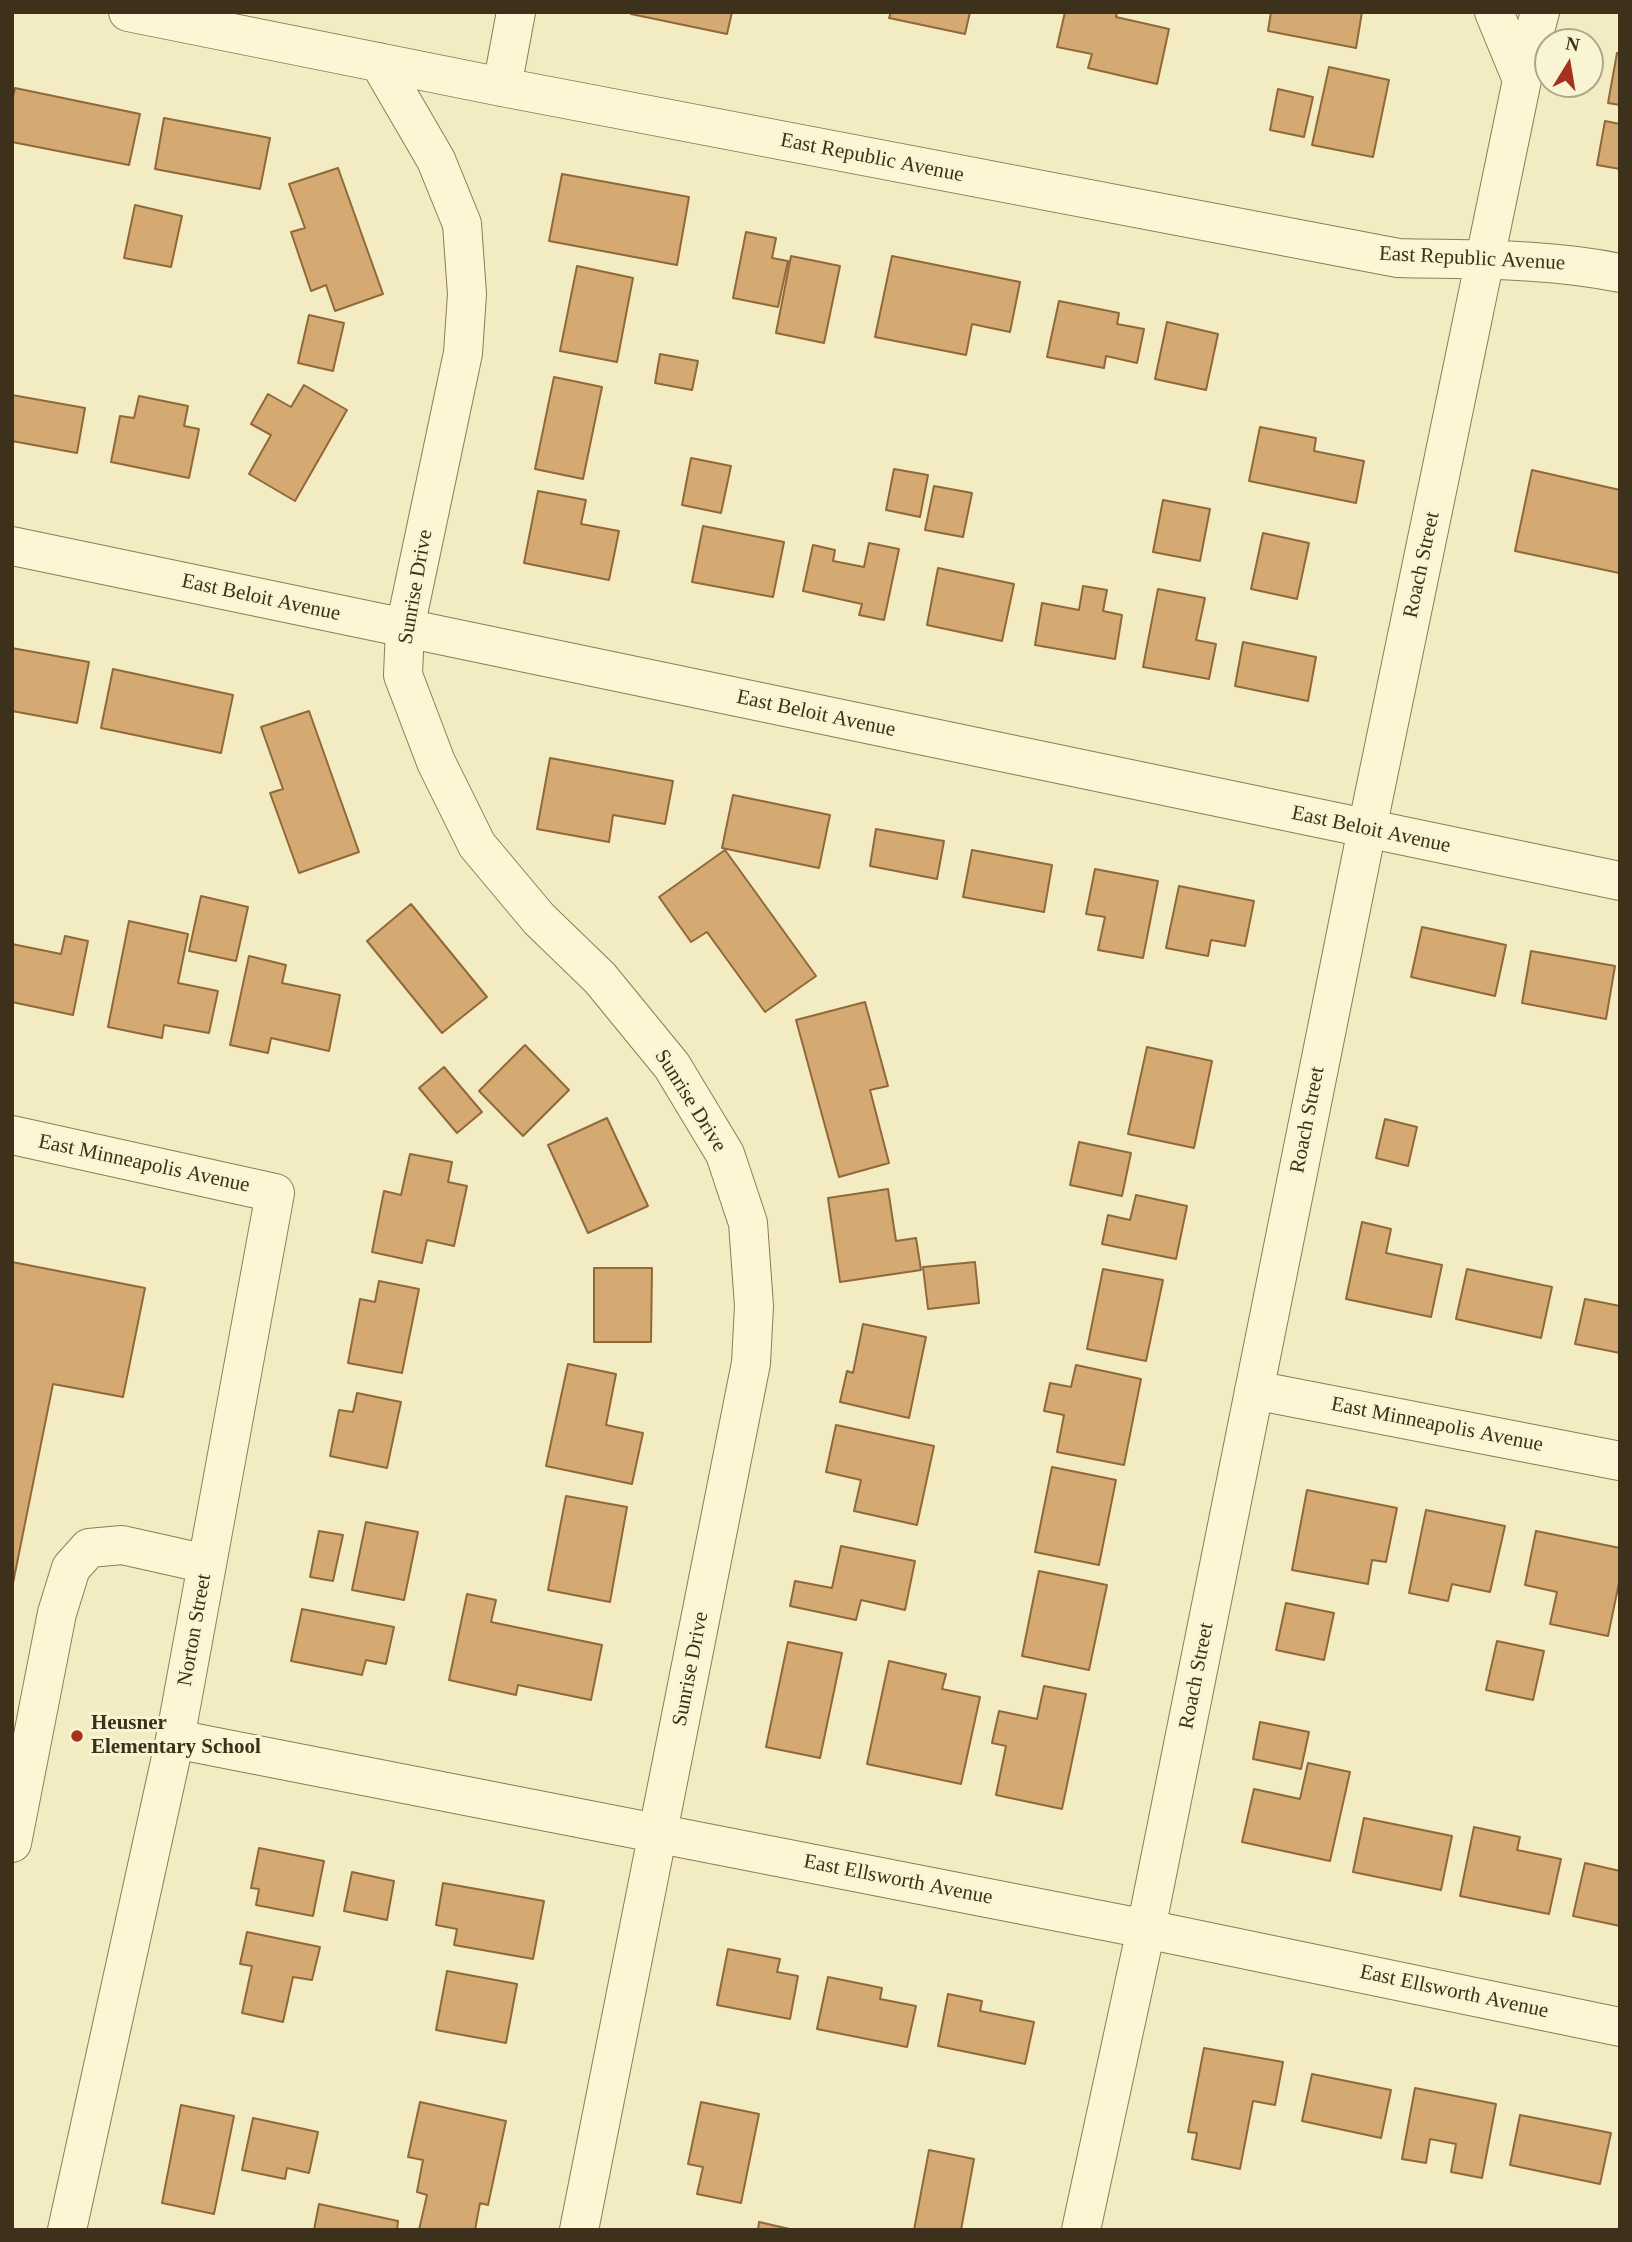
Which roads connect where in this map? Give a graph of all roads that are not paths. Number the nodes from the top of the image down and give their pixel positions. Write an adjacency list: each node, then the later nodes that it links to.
1 (128, 12): 5 (street, East Republic Avenue)
2 (516, 12): 7 (street)
3 (1494, 12): 6 (street)
4 (1540, 12): 6 (street, Roach Street)
5 (379, 62): 7 (street, East Republic Avenue); 11 (street, Sunrise Drive)
6 (1522, 80): 8 (street, Roach Street)
7 (502, 87): 8 (street, East Republic Avenue)
8 (1485, 260): 9 (street, East Republic Avenue); 12 (street, Roach Street)
9 (1620, 273)
10 (12, 546): 11 (street, East Beloit Avenue)
11 (405, 628): 12 (street, East Beloit Avenue); 20 (street, Sunrise Drive)
12 (1367, 829): 13 (street, East Beloit Avenue); 16 (street, Roach Street)
13 (1620, 881)
14 (12, 1135): 15 (street, East Minneapolis Avenue)
15 (275, 1193): 18 (street, Norton Street)
16 (1254, 1390): 17 (street, East Minneapolis Avenue); 22 (street, Roach Street)
17 (1620, 1461)
18 (207, 1564): 19 (street, Norton Street); 21 (street)
19 (175, 1739): 20 (street, East Ellsworth Avenue); 24 (street, Norton Street)
20 (659, 1833): 22 (street, East Ellsworth Avenue); 25 (street, Sunrise Drive)
21 (12, 1843)
22 (1146, 1929): 23 (street, East Ellsworth Avenue); 26 (street, Roach Street)
23 (1620, 2027)
24 (67, 2230)
25 (579, 2230)
26 (1082, 2230)

